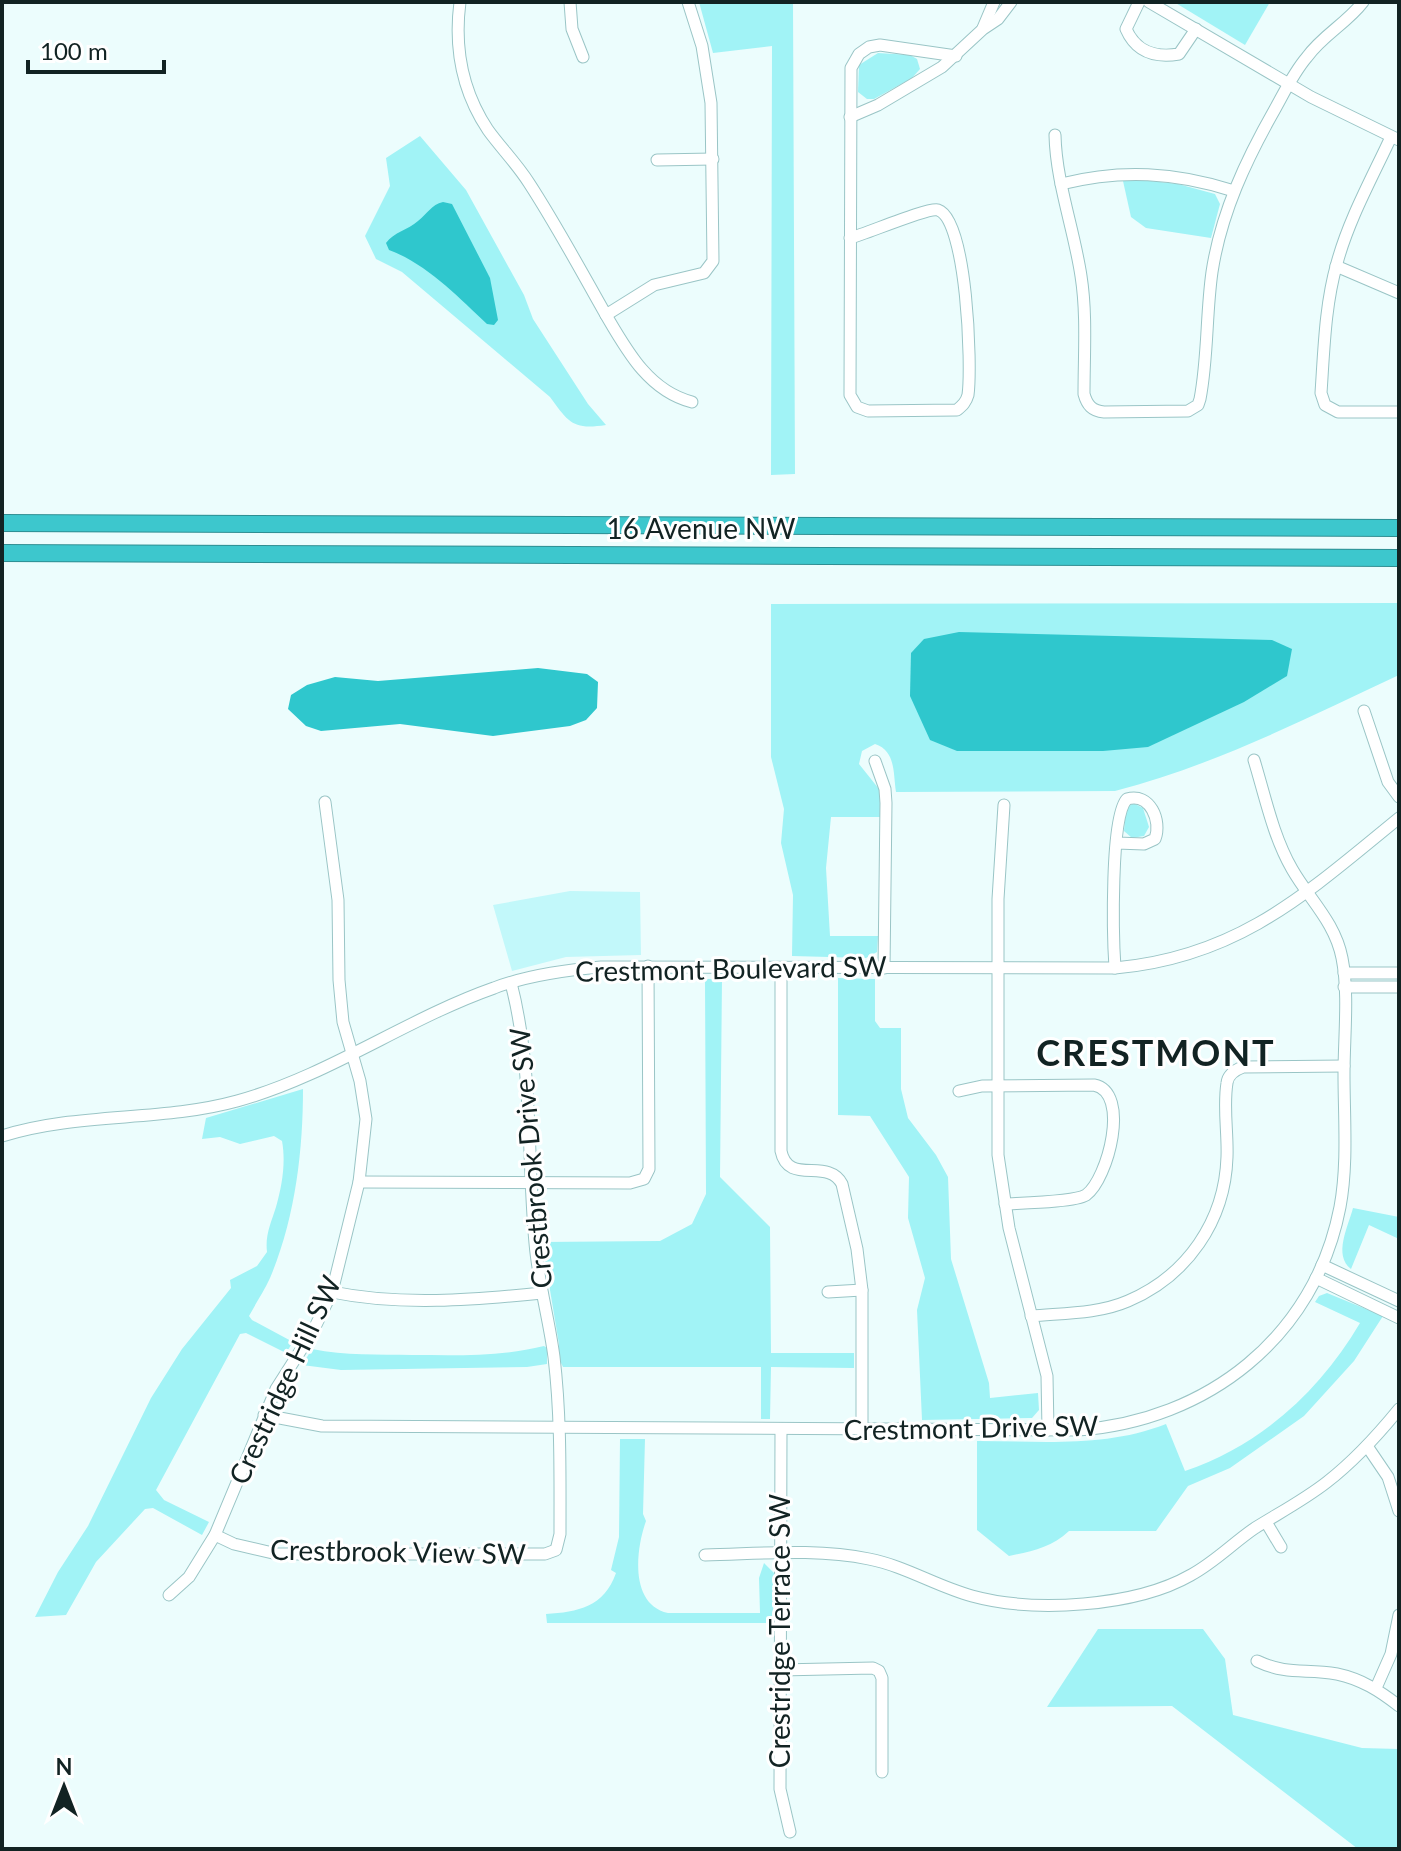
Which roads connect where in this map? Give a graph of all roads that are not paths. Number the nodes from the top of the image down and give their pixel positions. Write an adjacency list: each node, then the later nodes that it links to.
1 (460, 2): 24 (street)
2 (570, 2): 12 (street)
3 (688, 2): 17 (street)
4 (994, 2): 9 (street)
5 (1011, 2): 9 (street)
6 (1139, 2): 10 (street)
7 (1149, 2): 10 (street)
8 (1363, 2): 13 (street)
9 (983, 29): 11 (street)
10 (1196, 29): 13 (street)
11 (956, 56): 14 (street); 14 (street)
12 (583, 57)
13 (1289, 84): 16 (street); 20 (street)
14 (850, 117): 21 (street)
15 (1055, 135): 19 (street)
16 (1395, 139): 22 (street)
17 (713, 159): 18 (street); 24 (street)
18 (657, 160)
19 (1061, 184): 20 (street); 20 (street)
20 (1234, 191)
21 (850, 238): 21 (street)
22 (1336, 266): 23 (street); 26 (street)
23 (1399, 293)
24 (606, 315): 25 (street)
25 (692, 402)
26 (1399, 412)
27 (2, 523): 28 (highway, 16 Avenue NW)
28 (1399, 528)
29 (2, 553): 30 (highway, 16 Avenue NW)
30 (1399, 558)
31 (1364, 711): 34 (street)
32 (1254, 760): 39 (street, Crestmont Drive SW)
33 (875, 761): 42 (street)
34 (1399, 797)
35 (325, 802): 50 (street, Crestridge Hill SW)
36 (1004, 805): 43 (street)
37 (1399, 818): 39 (street, Crestmont Boulevard SW)
38 (1117, 843): 38 (street); 44 (street)
39 (1308, 891): 44 (street, Crestmont Boulevard SW); 45 (street, Crestmont Drive SW)
40 (648, 966): 41 (street, Crestmont Boulevard SW); 47 (street, Crestmont Boulevard SW); 56 (street)
41 (781, 968): 42 (street, Crestmont Boulevard SW); 60 (street)
42 (884, 968): 43 (street, Crestmont Boulevard SW)
43 (998, 968): 44 (street, Crestmont Boulevard SW); 52 (street)
44 (1115, 968)
45 (1344, 973): 46 (street); 48 (street, Crestmont Drive SW)
46 (1399, 973)
47 (511, 983): 50 (street, Crestmont Boulevard SW); 56 (street, Crestbrook Drive SW)
48 (1344, 987): 49 (street); 51 (street, Crestmont Drive SW)
49 (1399, 987)
50 (351, 1055): 54 (street, Crestmont Boulevard SW); 55 (street, Crestridge Hill SW)
51 (1344, 1066): 58 (street, Crestmont Drive SW); 65 (street)
52 (997, 1085): 53 (street); 57 (street); 57 (street)
53 (959, 1091)
54 (2, 1136)
55 (359, 1182): 56 (street); 61 (street, Crestridge Hill SW)
56 (530, 1185): 63 (street, Crestbrook Drive SW)
57 (1005, 1204): 65 (street)
58 (1322, 1265): 59 (street, Crestmont Drive SW); 64 (street)
59 (1316, 1278): 66 (street); 72 (street, Crestmont Drive SW)
60 (862, 1290): 62 (street); 71 (street)
61 (332, 1292): 63 (street); 68 (street, Crestridge Hill SW)
62 (828, 1292)
63 (542, 1293): 69 (street, Crestbrook Drive SW)
64 (1399, 1301)
65 (1031, 1316): 72 (street)
66 (1399, 1318)
67 (1399, 1409): 73 (street)
68 (264, 1415): 69 (street, Crestmont Drive SW); 76 (street, Crestridge Hill SW)
69 (560, 1429): 70 (street, Crestmont Drive SW); 76 (street, Crestbrook View SW)
70 (781, 1429): 71 (street, Crestmont Drive SW); 78 (street, Crestridge Terrace SW)
71 (862, 1429): 72 (street, Crestmont Drive SW)
72 (1048, 1430)
73 (1367, 1446): 74 (street); 75 (street)
74 (1399, 1511)
75 (1266, 1522): 77 (street); 78 (street)
76 (215, 1535): 80 (street, Crestridge Hill SW)
77 (1281, 1547)
78 (780, 1554): 79 (street); 83 (street, Crestridge Terrace SW)
79 (705, 1555)
80 (169, 1595)
81 (1399, 1615): 84 (street)
82 (1257, 1661): 84 (street)
83 (780, 1670): 86 (street); 87 (street, Crestridge Terrace SW)
84 (1376, 1688): 85 (street)
85 (1399, 1706)
86 (882, 1772)
87 (790, 1832)

